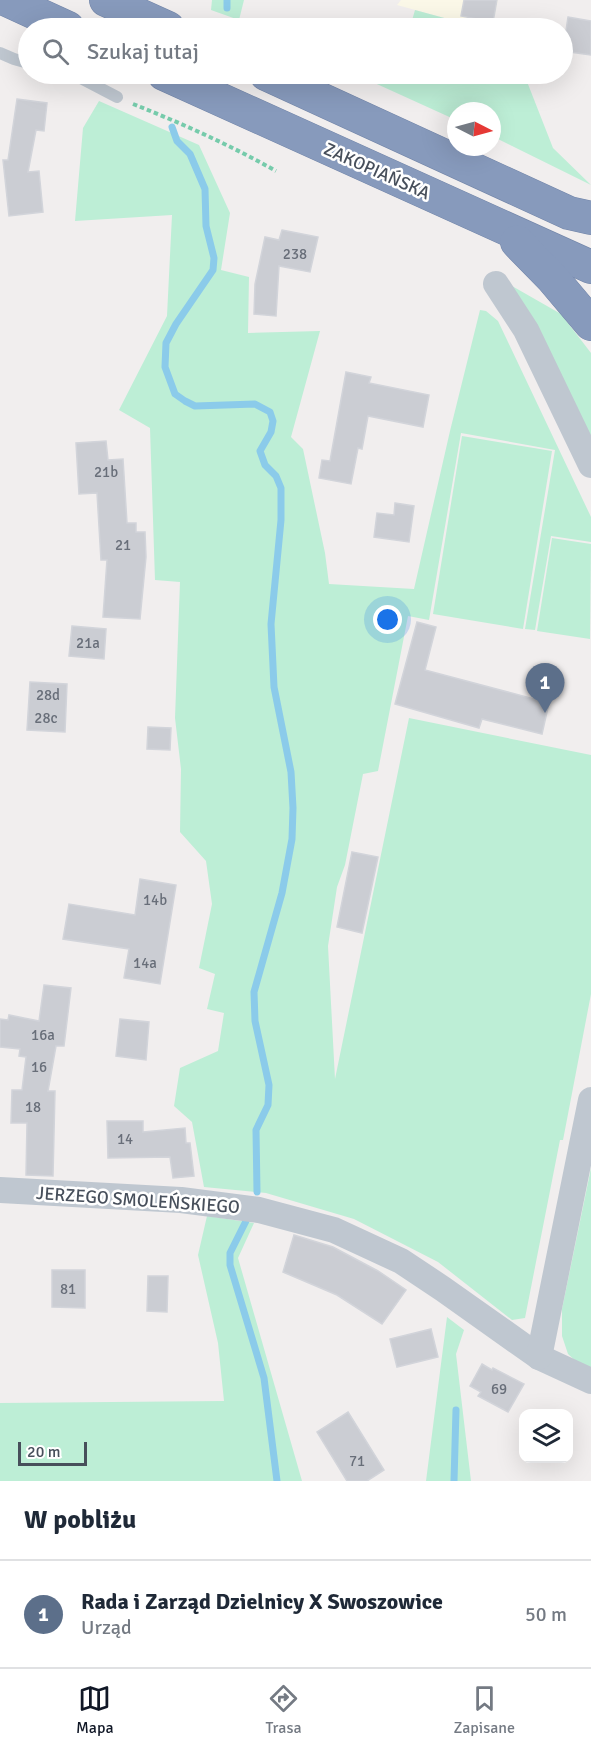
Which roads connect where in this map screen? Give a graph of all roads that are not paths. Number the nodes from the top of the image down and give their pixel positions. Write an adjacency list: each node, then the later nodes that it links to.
1 (7, 0): 3 (highway)
2 (106, 0): 4 (highway)
3 (46, 18)
4 (146, 18)
5 (0, 53): 6 (lane)
6 (18, 60)
7 (91, 84): 10 (lane)
8 (186, 84): 12 (highway, ZAKOPIAŃSKA)
9 (288, 84): 11 (highway)
10 (117, 98)
11 (580, 216)
12 (506, 229): 13 (highway, ZAKOPIAŃSKA); 15 (highway)
13 (591, 267)
14 (496, 284): 16 (street)
15 (591, 324)
16 (591, 465)
17 (591, 1100): 19 (street)
18 (0, 1190): 19 (street, JERZEGO SMOLEŃSKIEGO)
19 (539, 1357): 20 (street, JERZEGO SMOLEŃSKIEGO)
20 (591, 1382)

